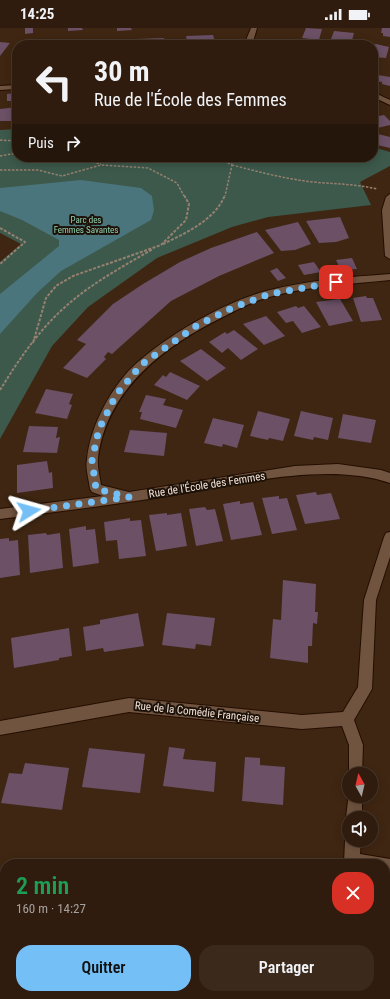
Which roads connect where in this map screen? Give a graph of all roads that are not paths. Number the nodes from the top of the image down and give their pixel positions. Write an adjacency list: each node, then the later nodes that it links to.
1 (254, 28): 2 (street)
2 (248, 40)
3 (12, 87): 4 (street)
4 (0, 88)
5 (378, 97): 6 (street)
6 (390, 103)
7 (390, 197): 8 (street)
8 (390, 256)
9 (390, 277): 11 (street, Rue de l'École des Femmes)
10 (390, 478): 11 (street, Rue de l'École des Femmes)
11 (129, 497): 12 (street)
12 (0, 514)
13 (390, 537): 14 (street)
14 (347, 719): 15 (street, Rue de la Comédie Française); 16 (street)
15 (0, 728)
16 (355, 767)
17 (353, 847): 18 (street)
18 (352, 859)

